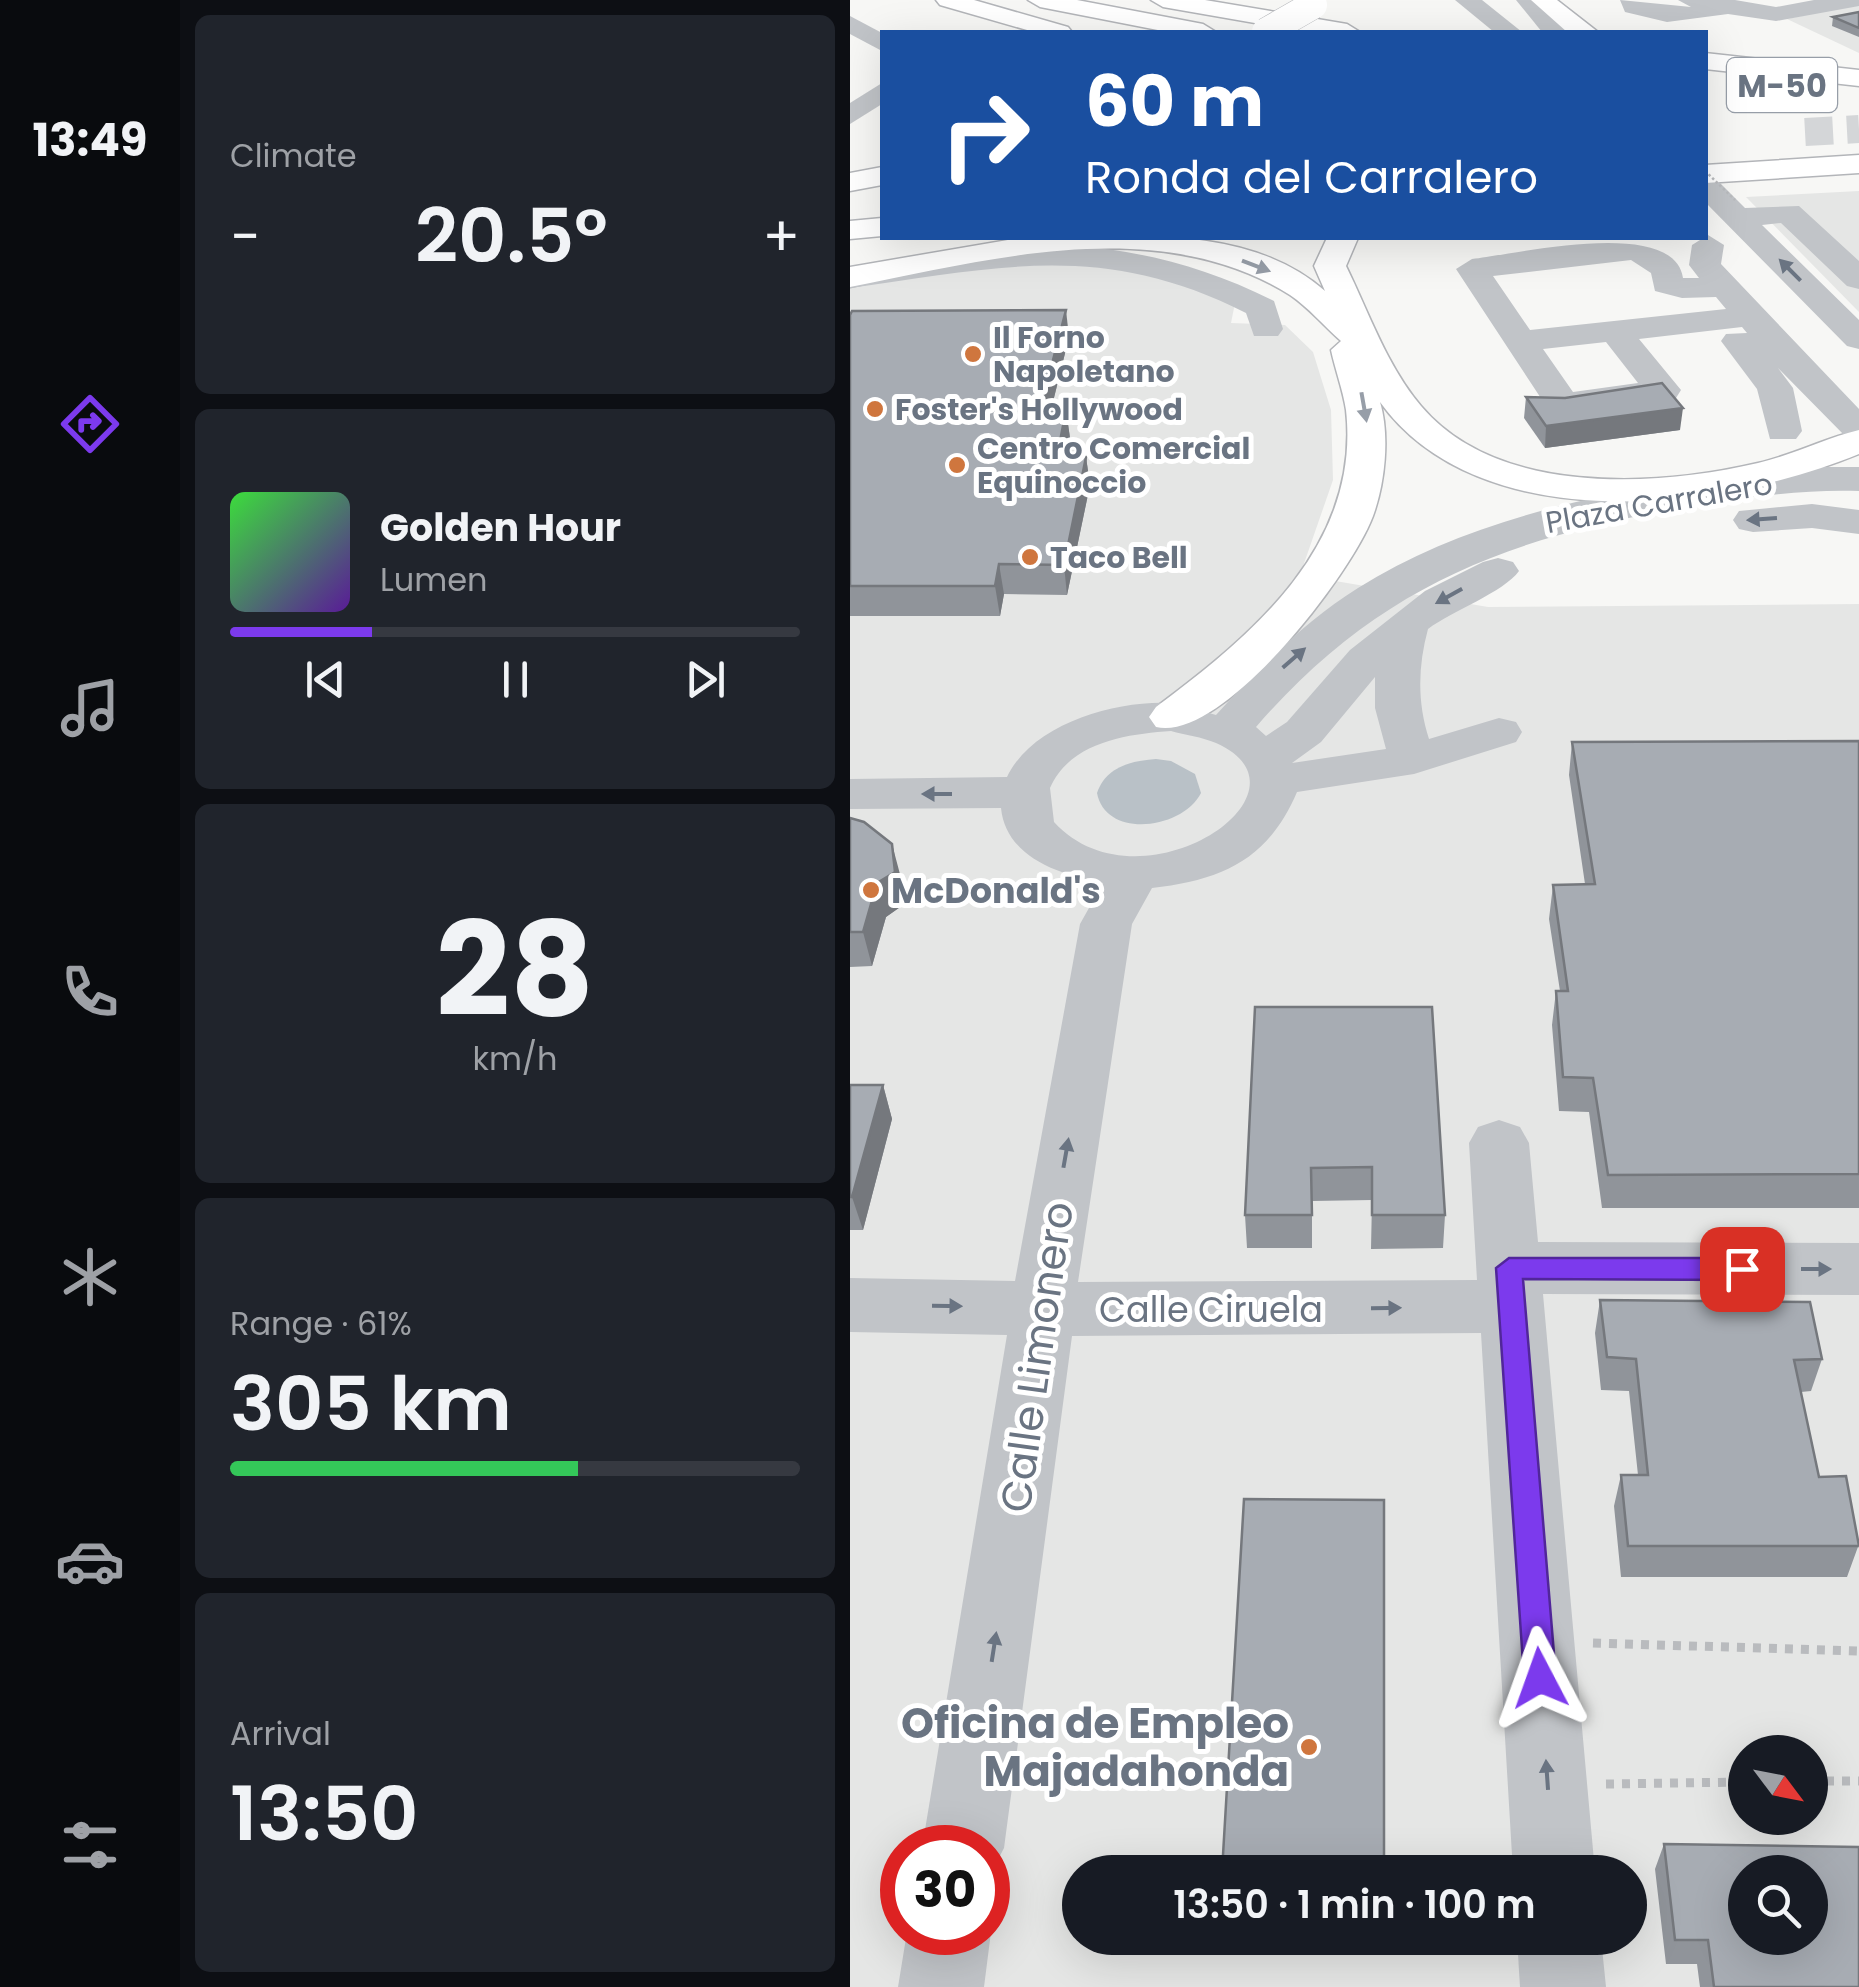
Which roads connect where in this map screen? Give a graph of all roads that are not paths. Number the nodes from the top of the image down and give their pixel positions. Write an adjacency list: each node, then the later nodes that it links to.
1 (948, 0): 14 (highway)
2 (1040, 0): 15 (highway)
3 (1163, 0): 18 (highway)
4 (1467, 0): 19 (street)
5 (1528, 0): 20 (street)
6 (1543, 0): 21 (highway)
7 (1632, 0): 12 (street)
8 (1690, 0): 12 (street)
9 (1854, 0): 11 (street)
10 (1327, 3): 16 (highway, bridge); 17 (highway)
11 (1756, 7): 12 (street)
12 (1721, 8)
13 (850, 23): 22 (street)
14 (1052, 30)
15 (1195, 30)
16 (1270, 30)
17 (1291, 30)
18 (1335, 30)
19 (1505, 30)
20 (1553, 30)
21 (1582, 30)
22 (880, 43)
23 (1708, 61): 25 (highway)
24 (1708, 78): 26 (highway, M-50)
25 (1859, 78)
26 (1859, 90)
27 (880, 93): 28 (street)
28 (850, 116)
29 (1859, 161): 32 (highway)
30 (880, 177): 31 (highway)
31 (850, 182)
32 (1716, 188): 45 (street); 52 (street, one-way to 32)
33 (880, 205): 34 (highway)
34 (850, 208)
35 (880, 229): 36 (highway)
36 (850, 230)
37 (880, 230): 43 (highway)
38 (1021, 240): 44 (highway)
39 (1081, 240): 44 (highway, one-way to 39)
40 (1107, 240): 47 (highway, one-way to 47)
41 (1340, 240): 54 (highway)
42 (1705, 241): 46 (street); 55 (street)
43 (850, 242)
44 (850, 276): 50 (street)
45 (1859, 279)
46 (1724, 287): 48 (street); 53 (street)
47 (1306, 290): 54 (highway); 64 (highway, one-way to 64)
48 (1750, 316): 49 (street); 56 (street)
49 (1700, 322): 51 (street); 57 (street)
50 (1266, 329)
51 (1615, 331): 53 (street); 53 (street)
52 (1859, 338)
53 (1520, 341)
54 (1378, 364): 59 (highway)
55 (1859, 406)
56 (1859, 429)
57 (1782, 431)
58 (1859, 440): 59 (highway)
59 (1732, 479): 61 (highway)
60 (1859, 479): 61 (street, Plaza Carralero)
61 (1782, 480): 66 (street, Plaza Carralero, one-way to 61)
62 (1859, 522): 63 (street, one-way to 63)
63 (1408, 622): 66 (street); 67 (street)
64 (1172, 717): 66 (street); 68 (street)
65 (1499, 732): 67 (street)
66 (1256, 756): 67 (street); 70 (street)
67 (1414, 759)
68 (1025, 792): 69 (street, one-way to 69); 70 (street)
69 (850, 794)
70 (1134, 874): 75 (street, Calle Limonero, one-way to 70)
71 (1499, 1144): 73 (street)
72 (1859, 1269): 73 (street, Calle Ciruela, one-way to 72)
73 (1510, 1287): 75 (street, Calle Ciruela, one-way to 73); 77 (street, one-way to 73)
74 (850, 1306): 75 (street, Calle Ciruela, one-way to 75)
75 (1044, 1308): 76 (street, Calle Limonero, one-way to 75)
76 (966, 1825)
77 (1553, 1855)
78 (945, 1955): 80 (street)
79 (1561, 1955): 81 (street)
80 (940, 1987)
81 (1563, 1987)

